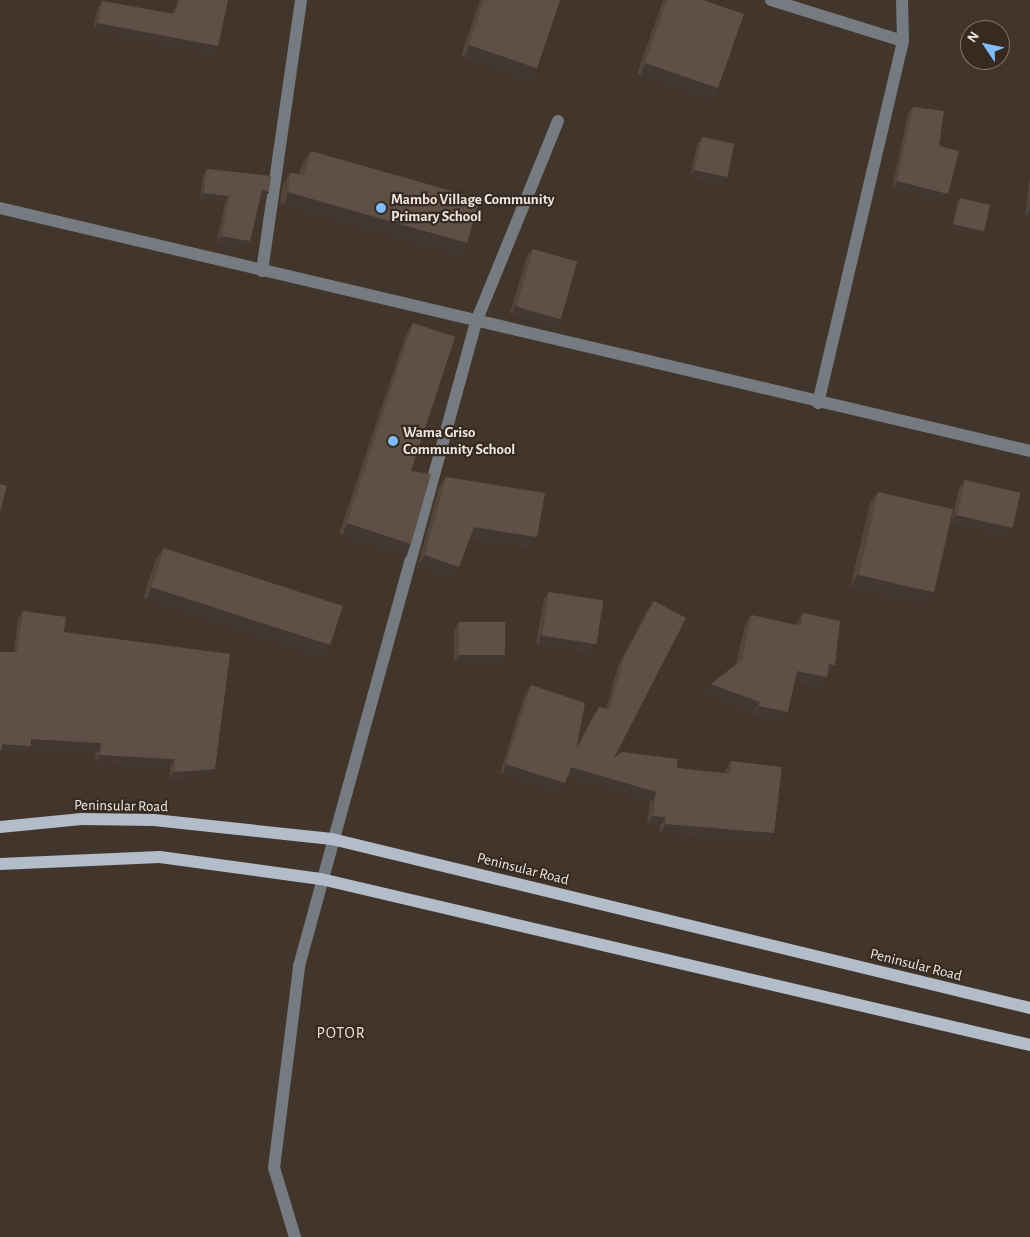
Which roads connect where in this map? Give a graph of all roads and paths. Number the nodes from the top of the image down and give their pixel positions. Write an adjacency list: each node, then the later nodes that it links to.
1 (301, 0): 7 (street)
2 (771, 0): 4 (street)
3 (902, 0): 4 (street)
4 (903, 41): 9 (street)
5 (558, 121): 8 (street)
6 (0, 208): 7 (street)
7 (262, 271): 8 (street)
8 (476, 322): 9 (street); 12 (street)
9 (818, 403): 10 (street)
10 (1030, 451)
11 (0, 827): 12 (main road, Peninsular Road)
12 (332, 839): 14 (street); 15 (main road, Peninsular Road)
13 (0, 864): 14 (main road)
14 (321, 879): 16 (main road); 17 (street)
15 (1028, 1007)
16 (1030, 1045)
17 (294, 1237)

